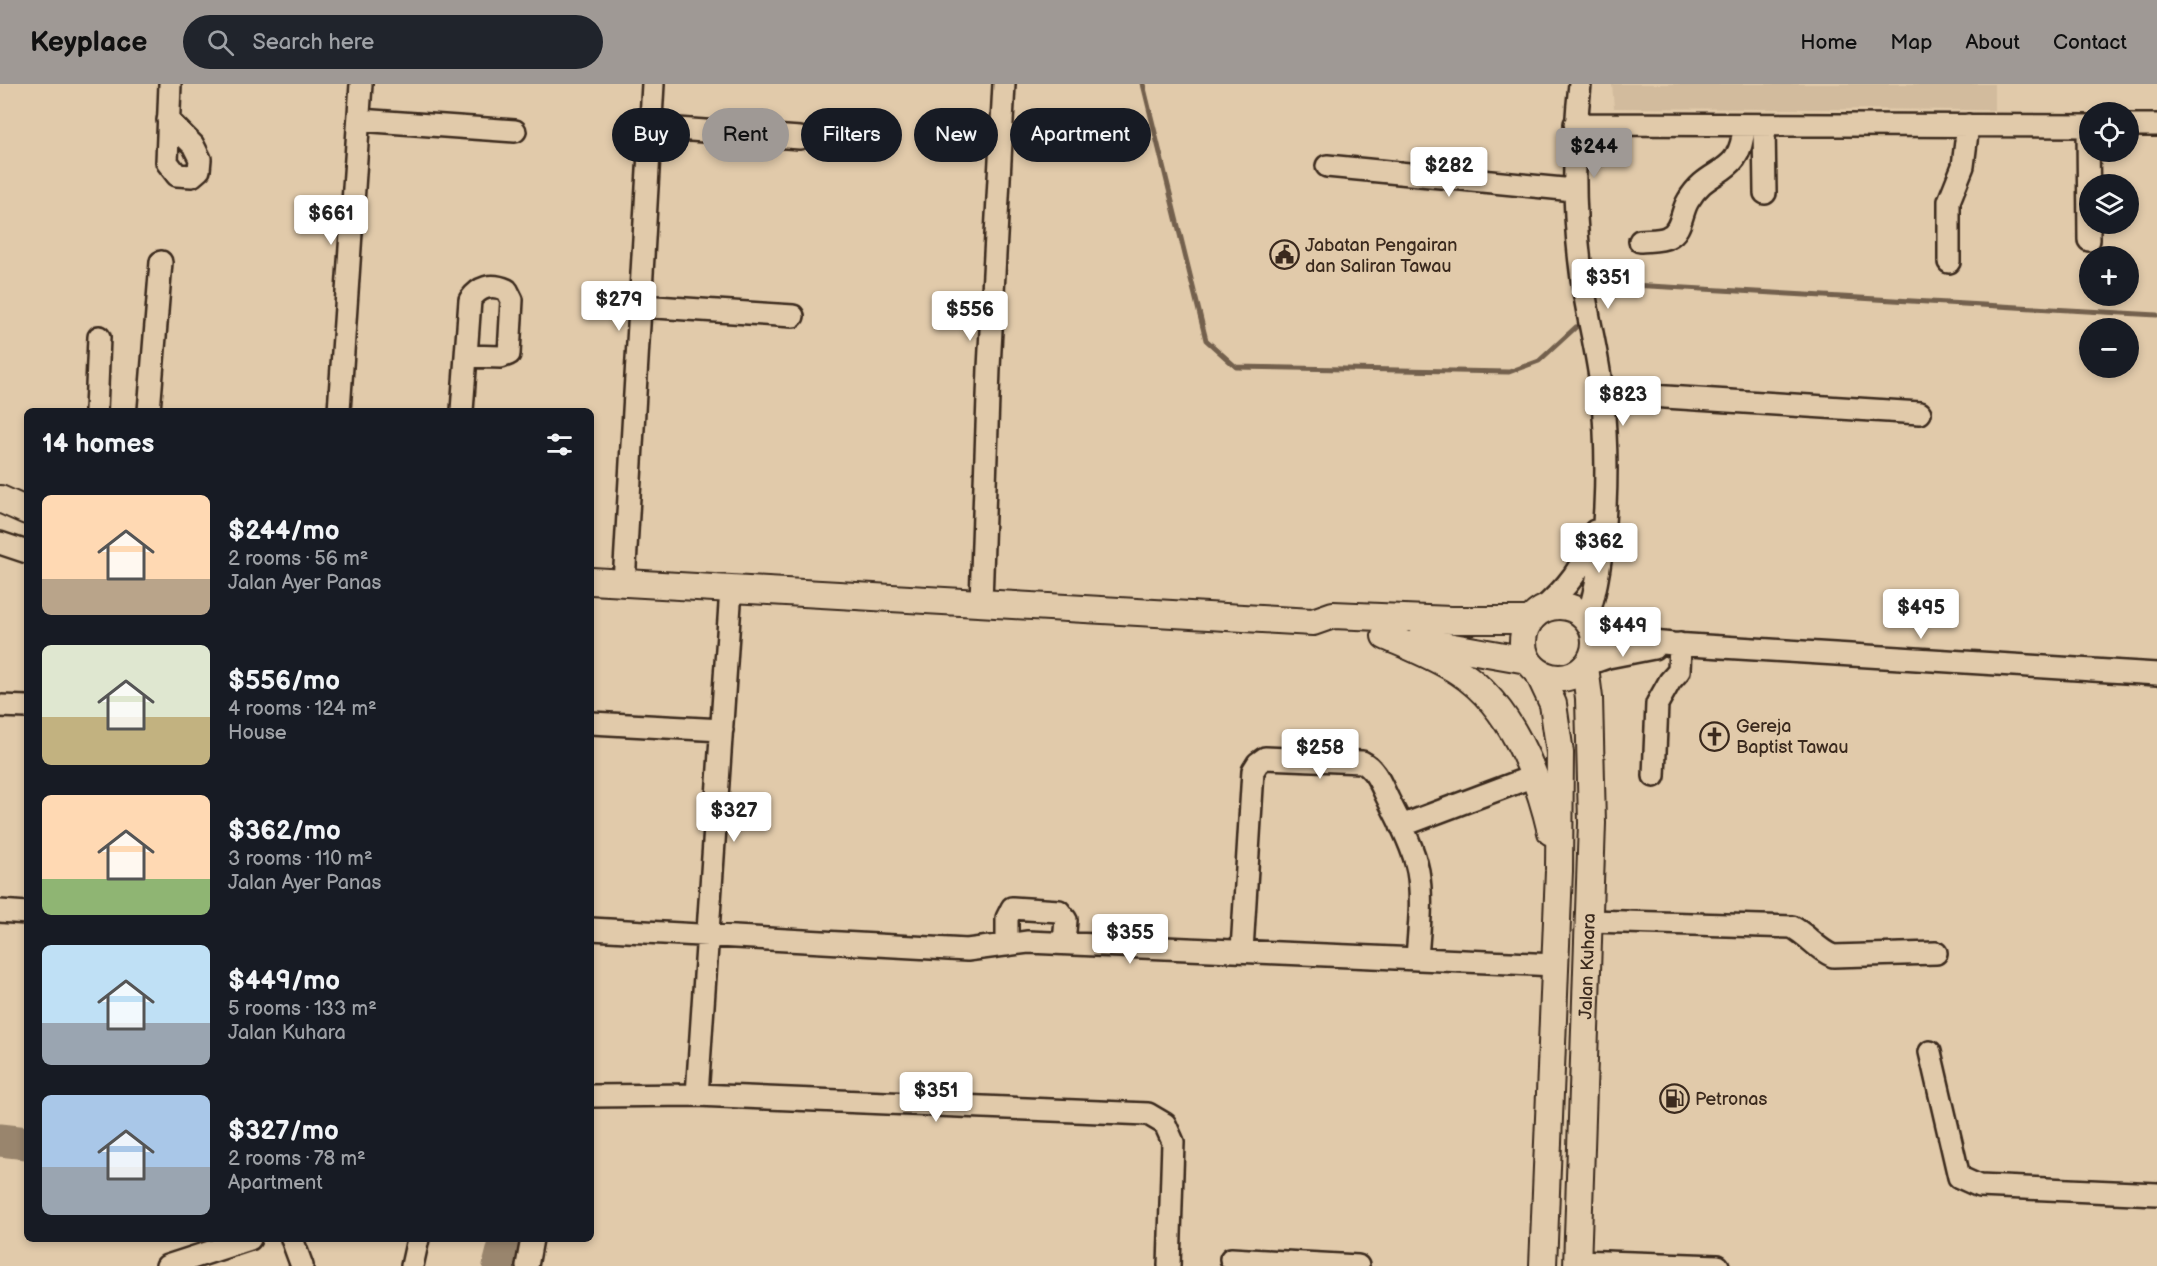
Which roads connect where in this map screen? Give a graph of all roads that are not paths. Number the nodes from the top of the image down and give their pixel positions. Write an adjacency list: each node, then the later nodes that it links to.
1 (170, 84): 7 (street)
2 (361, 84): 8 (street)
3 (653, 84): 6 (street)
4 (1004, 84): 45 (street)
5 (1580, 84): 9 (street)
6 (651, 108)
7 (168, 120)
8 (359, 120): 15 (street); 34 (street)
9 (1575, 124): 13 (street); 21 (street)
10 (1968, 125): 13 (street); 14 (street); 26 (street)
11 (2139, 125): 12 (street)
12 (2157, 125)
13 (1754, 126): 22 (street); 24 (street)
14 (2079, 126)
15 (515, 130)
16 (690, 131): 17 (street)
17 (800, 138)
18 (648, 162): 27 (street)
19 (2089, 162): 23 (street)
20 (1327, 166): 21 (street)
21 (1575, 190): 31 (street)
22 (1765, 193)
23 (2089, 240)
24 (1641, 241)
25 (161, 262): 33 (street)
26 (1948, 262)
27 (640, 306): 28 (street); 43 (street)
28 (793, 316)
29 (99, 337): 32 (street)
30 (466, 356): 35 (street)
31 (1602, 393): 36 (street); 38 (street)
32 (96, 408)
33 (148, 408)
34 (339, 408)
35 (462, 408)
36 (1920, 413)
37 (0, 500): 39 (main road)
38 (1603, 502): 46 (street); 47 (street)
39 (24, 510)
40 (0, 543): 41 (street)
41 (24, 551)
42 (594, 581): 43 (main road)
43 (624, 583): 44 (main road)
44 (731, 589): 45 (main road); 57 (street)
45 (981, 602): 48 (main road)
46 (1535, 616): 47 (main road); 48 (main road); 51 (main road)
47 (1588, 621): 50 (street); 52 (main road)
48 (1313, 622): 49 (main road)
49 (1385, 636): 51 (main road); 58 (main road)
50 (1677, 645): 52 (street); 53 (street); 59 (street)
51 (1533, 666): 52 (main road); 61 (main road, Jalan Kuhara)
52 (1586, 666): 64 (main road, Jalan Kuhara)
53 (2157, 674)
54 (0, 706): 55 (street)
55 (24, 707)
56 (594, 723): 57 (street)
57 (722, 730): 66 (street)
58 (1534, 776): 60 (street); 61 (main road)
59 (1654, 776)
60 (1401, 826): 69 (street); 71 (street)
61 (1559, 871): 72 (main road, Jalan Kuhara)
62 (0, 911): 63 (street)
63 (24, 913)
64 (1590, 921): 70 (street); 82 (main road, Jalan Kuhara)
65 (594, 929): 66 (street)
66 (708, 936): 68 (street); 74 (street)
67 (1064, 943): 68 (street); 68 (street); 69 (street)
68 (1007, 945)
69 (1242, 950): 71 (street)
70 (1936, 953)
71 (1417, 958): 72 (street)
72 (1555, 964): 89 (main road, Jalan Kuhara)
73 (1930, 1052): 76 (street)
74 (697, 1095): 75 (street); 87 (street)
75 (594, 1096)
76 (2157, 1194)
77 (241, 1242): 83 (street)
78 (293, 1242): 84 (street)
79 (417, 1242): 85 (street)
80 (531, 1242): 86 (street)
81 (1232, 1259): 88 (street)
82 (1577, 1264): 90 (street)
83 (171, 1265)
84 (302, 1266)
85 (412, 1266)
86 (527, 1266)
87 (1169, 1266)
88 (1358, 1266)
89 (1543, 1266)
90 (1718, 1266)

